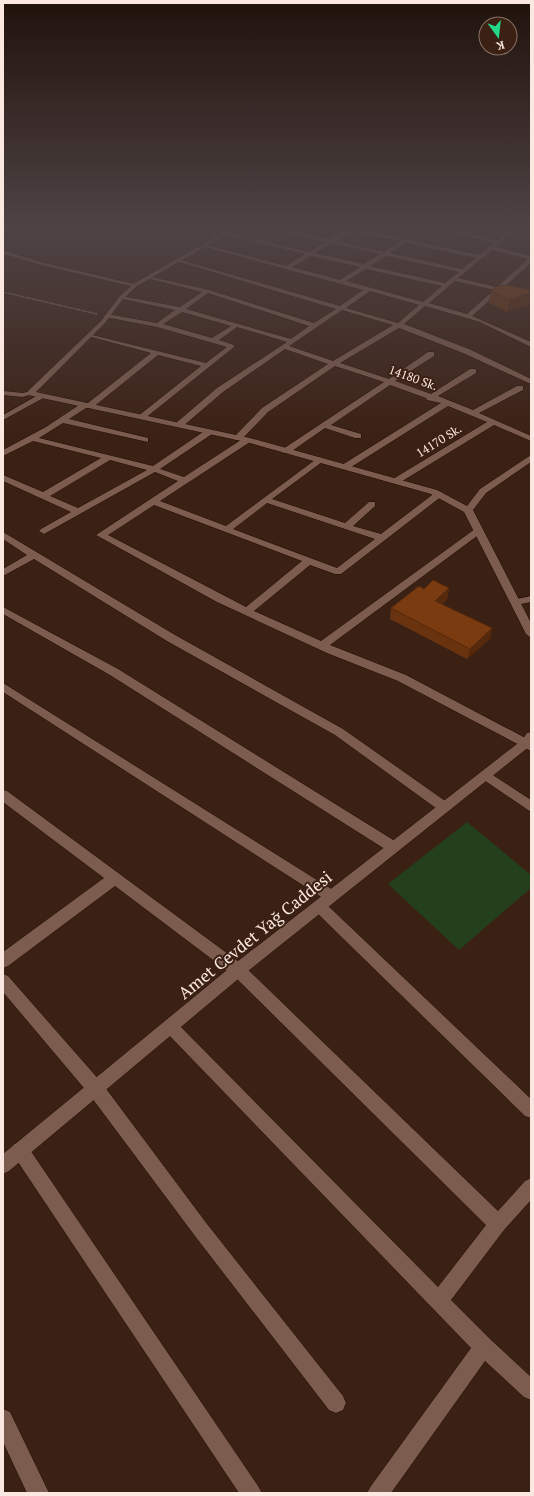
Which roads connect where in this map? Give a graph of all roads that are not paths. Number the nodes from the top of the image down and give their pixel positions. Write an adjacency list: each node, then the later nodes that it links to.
1 (120, 299): 13 (street)
2 (125, 299): 12 (street)
3 (195, 299): 12 (street)
4 (231, 299): 18 (street)
5 (310, 299): 11 (street)
6 (355, 299): 11 (street)
7 (409, 299): 10 (street)
8 (430, 299): 10 (street)
9 (488, 299): 14 (street)
10 (426, 303): 14 (street); 17 (street)
11 (342, 308): 17 (street); 18 (street)
12 (180, 309): 15 (street); 16 (street)
13 (107, 316): 15 (street); 19 (street)
14 (468, 316): 22 (street)
15 (158, 325): 20 (street)
16 (236, 325): 20 (street); 21 (street)
17 (399, 325): 26 (street); 30 (street)
18 (315, 326): 21 (street)
19 (90, 335): 24 (street); 33 (street)
20 (214, 340): 27 (street)
21 (292, 341): 23 (street)
22 (531, 345)
23 (284, 347): 26 (street, 14180 Sk.); 43 (street)
24 (156, 352): 27 (street); 37 (street)
25 (431, 354): 29 (street)
26 (334, 363): 29 (street, 14180 Sk.); 48 (street)
27 (205, 365): 39 (street)
28 (474, 371): 35 (street)
29 (387, 382): 35 (street, 14180 Sk.); 44 (street)
30 (531, 382)
31 (520, 388): 38 (street)
32 (3, 393): 33 (street)
33 (31, 394): 34 (street)
34 (42, 396): 37 (street); 40 (street)
35 (430, 398): 36 (street, 14180 Sk.)
36 (447, 404): 38 (street, 14180 Sk.); 56 (street)
37 (87, 405): 39 (street); 41 (street)
38 (473, 413): 42 (street, 14180 Sk.)
39 (142, 417): 43 (street)
40 (3, 418)
41 (61, 420): 47 (street); 50 (street)
42 (494, 421): 49 (street, 14180 Sk.); 60 (street, 14170 Sk.)
43 (179, 425): 45 (street)
44 (323, 425): 46 (street); 51 (street)
45 (209, 432): 48 (street); 57 (street)
46 (358, 436)
47 (31, 438): 52 (street); 53 (street)
48 (243, 439): 51 (street); 59 (street)
49 (531, 439)
50 (145, 440)
51 (286, 451): 55 (street)
52 (3, 453)
53 (108, 458): 57 (street); 62 (street)
54 (531, 458): 66 (street)
55 (319, 460): 56 (street); 63 (street)
56 (345, 467): 60 (street)
57 (154, 469): 59 (street); 67 (street)
58 (3, 478): 62 (street)
59 (185, 481): 64 (street)
60 (396, 481): 61 (street)
61 (439, 494): 66 (street); 73 (street)
62 (43, 496): 67 (street)
63 (265, 500): 68 (street); 69 (street)
64 (153, 501): 69 (street); 80 (street)
65 (372, 504): 68 (street)
66 (468, 510): 71 (street)
67 (79, 512): 70 (street)
68 (347, 526): 73 (street)
69 (227, 529): 75 (street)
70 (44, 531)
71 (478, 531): 78 (street); 82 (street)
72 (3, 536): 74 (street)
73 (382, 538): 75 (street)
74 (34, 555): 76 (street); 87 (street)
75 (307, 562): 80 (street)
76 (3, 573)
77 (531, 599): 78 (street)
78 (516, 602): 81 (street)
79 (3, 610): 89 (street)
80 (247, 612): 82 (street)
81 (531, 634)
82 (322, 646): 84 (street)
83 (3, 687): 91 (street)
84 (529, 742): 85 (street, Amet Cevdet Yağ Caddesi)
85 (485, 775): 87 (street, Amet Cevdet Yağ Caddesi); 88 (street)
86 (3, 795): 90 (street)
87 (444, 807): 89 (street, Amet Cevdet Yağ Caddesi)
88 (531, 807)
89 (393, 847): 91 (street, Amet Cevdet Yağ Caddesi)
90 (115, 878): 93 (street); 94 (street)
91 (331, 896): 92 (street, Amet Cevdet Yağ Caddesi)
92 (319, 906): 94 (street, Amet Cevdet Yağ Caddesi); 98 (street)
93 (3, 961)
94 (238, 970): 96 (street, Amet Cevdet Yağ Caddesi); 102 (street)
95 (3, 981): 97 (street)
96 (170, 1026): 97 (street, Amet Cevdet Yağ Caddesi); 103 (street)
97 (95, 1088): 99 (street, Amet Cevdet Yağ Caddesi); 106 (street)
98 (531, 1110)
99 (20, 1150): 100 (street, Amet Cevdet Yağ Caddesi); 109 (street)
100 (3, 1165)
101 (531, 1187): 102 (street)
102 (498, 1224): 103 (street)
103 (439, 1301): 104 (street)
104 (484, 1347): 105 (street); 110 (street)
105 (531, 1390)
106 (336, 1403)
107 (3, 1419): 108 (street)
108 (38, 1493)
109 (251, 1493)
110 (378, 1493)

